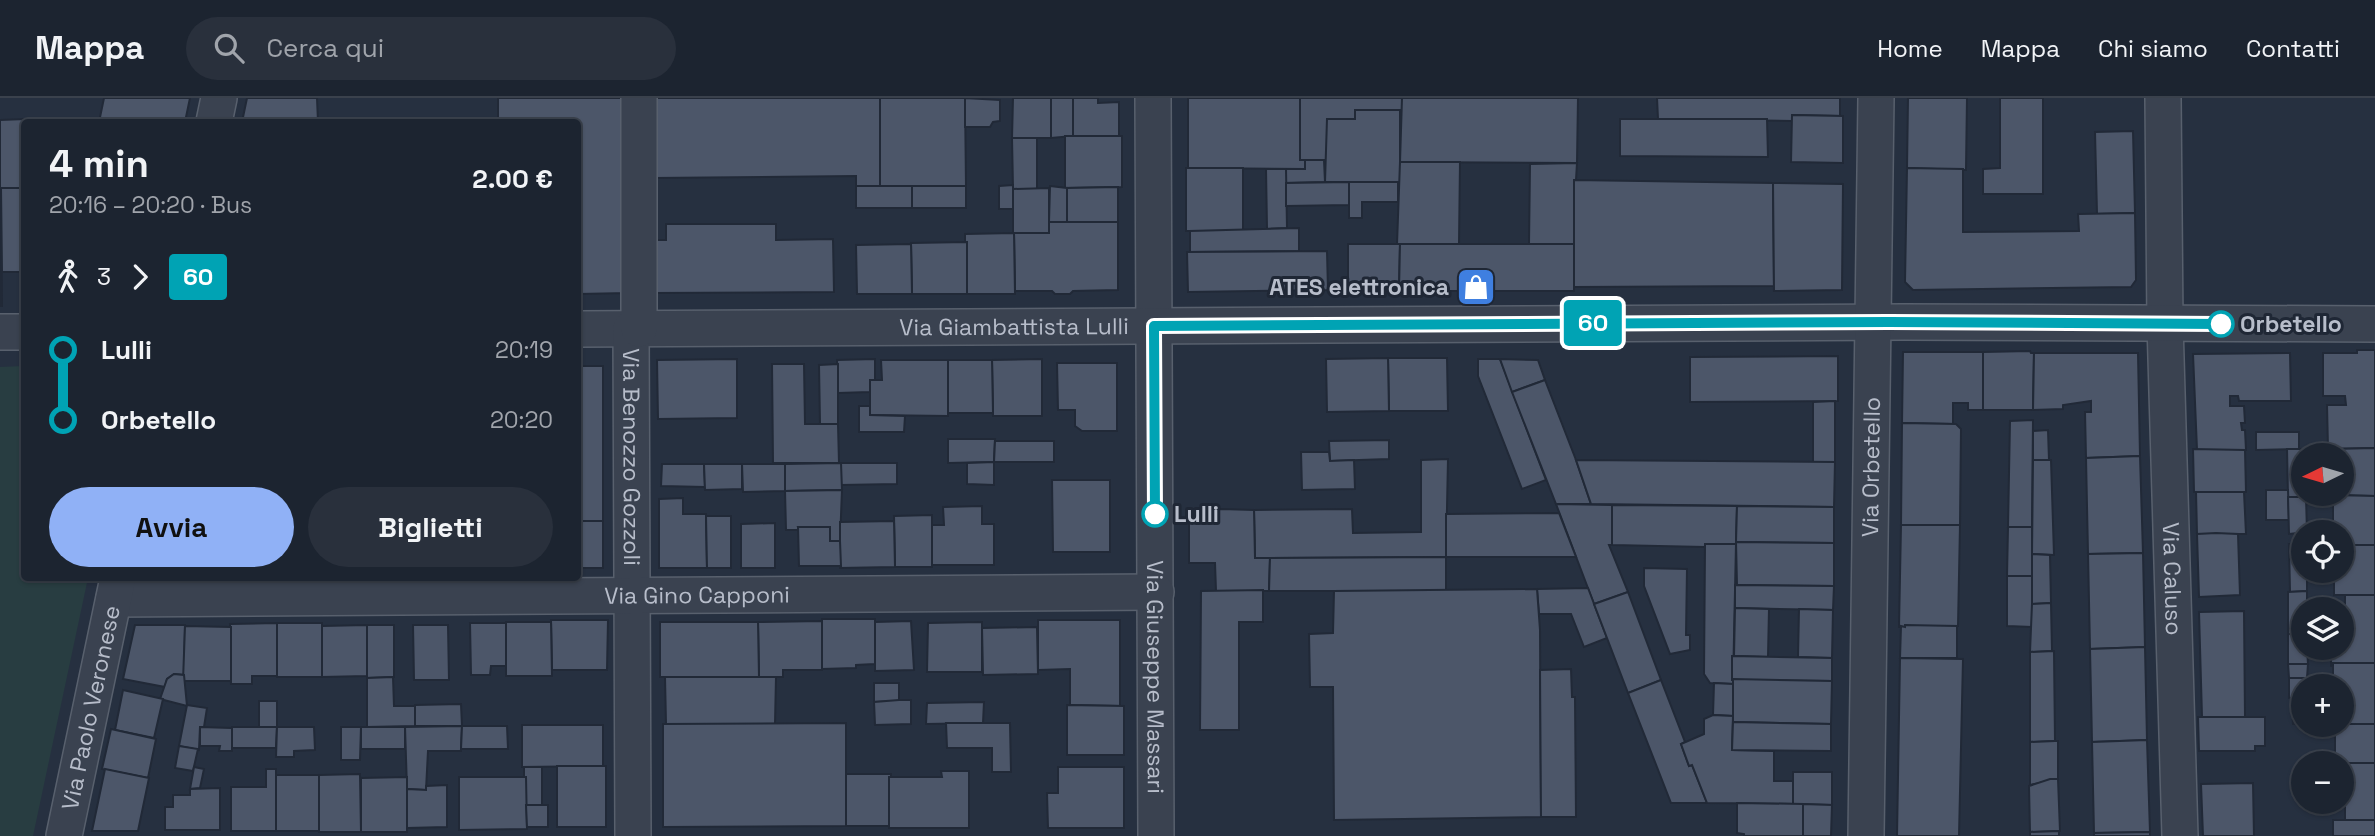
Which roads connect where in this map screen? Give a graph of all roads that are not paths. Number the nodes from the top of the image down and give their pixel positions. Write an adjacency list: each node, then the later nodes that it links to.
1 (219, 98): 6 (street)
2 (639, 98): 12 (street, Via Benozzo Gozzoli)
3 (1153, 98): 10 (street, Via Giuseppe Massari)
4 (1877, 98): 7 (street, Via Orbetello)
5 (2163, 98): 8 (street)
6 (215, 119)
7 (1874, 322): 8 (street, Via Giambattista Lulli); 10 (street, Via Giambattista Lulli); 21 (street, Via Orbetello)
8 (2165, 324): 9 (street, Via Giambattista Lulli); 22 (street, Via Caluso)
9 (2375, 324)
10 (1154, 326): 12 (street, Via Giambattista Lulli); 16 (street, Via Giuseppe Massari)
11 (581, 329): 12 (street, Via Giambattista Lulli)
12 (635, 329): 17 (street, Via Benozzo Gozzoli)
13 (0, 332): 14 (street)
14 (21, 332)
15 (116, 588): 17 (street, Via Gino Capponi); 18 (street, Via Paolo Veronese)
16 (1156, 592): 17 (street, Via Gino Capponi); 20 (street, Via Giuseppe Massari)
17 (632, 596): 19 (street, Via Benozzo Gozzoli)
18 (64, 836)
19 (633, 836)
20 (1156, 836)
21 (1866, 836)
22 (2180, 836)

